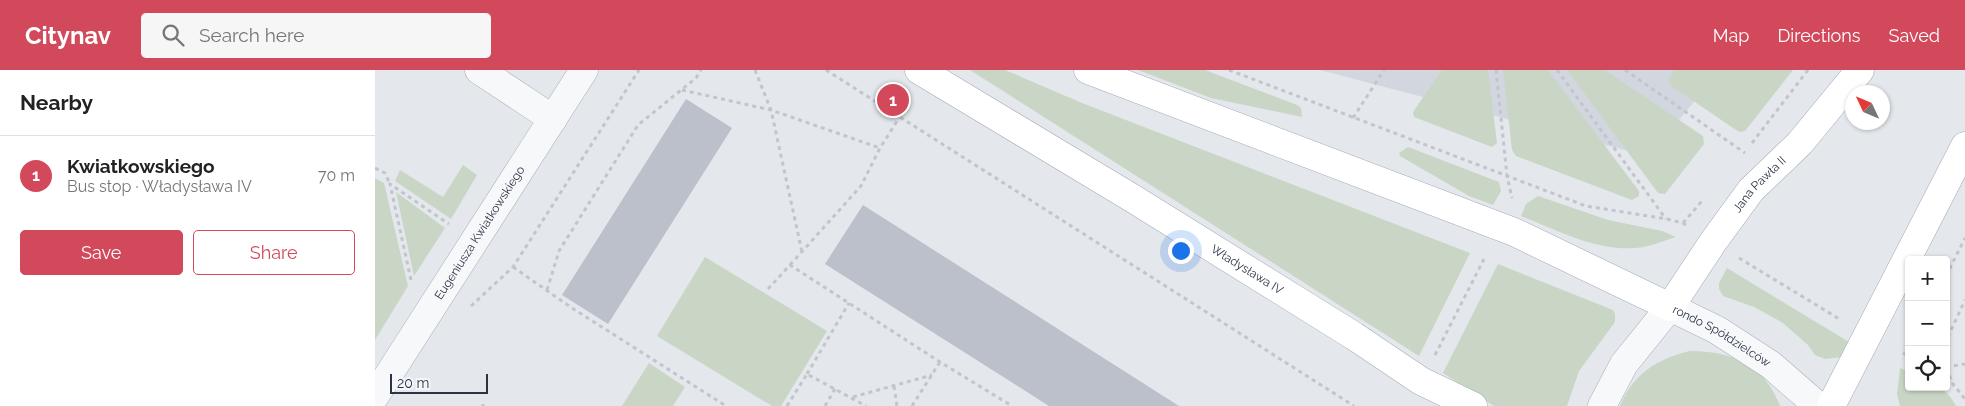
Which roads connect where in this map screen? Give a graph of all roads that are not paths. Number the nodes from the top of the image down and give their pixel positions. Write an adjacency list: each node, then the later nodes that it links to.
1 (479, 70): 6 (street)
2 (584, 70): 6 (street, Eugeniusza Kwiatkowskiego)
3 (919, 70): 9 (main road, Władysława IV)
4 (1088, 70): 8 (main road)
5 (1860, 70): 8 (main road, Jana Pawła II)
6 (553, 119): 10 (street, Eugeniusza Kwiatkowskiego)
7 (1965, 146): 15 (main road)
8 (1670, 307): 13 (street, rondo Spółdzielców); 14 (street, rondo Spółdzielców)
9 (1421, 380): 11 (main road); 12 (main road, Władysława IV)
10 (375, 396)
11 (1450, 406)
12 (1473, 406)
13 (1602, 406)
14 (1818, 406)
15 (1831, 406)

